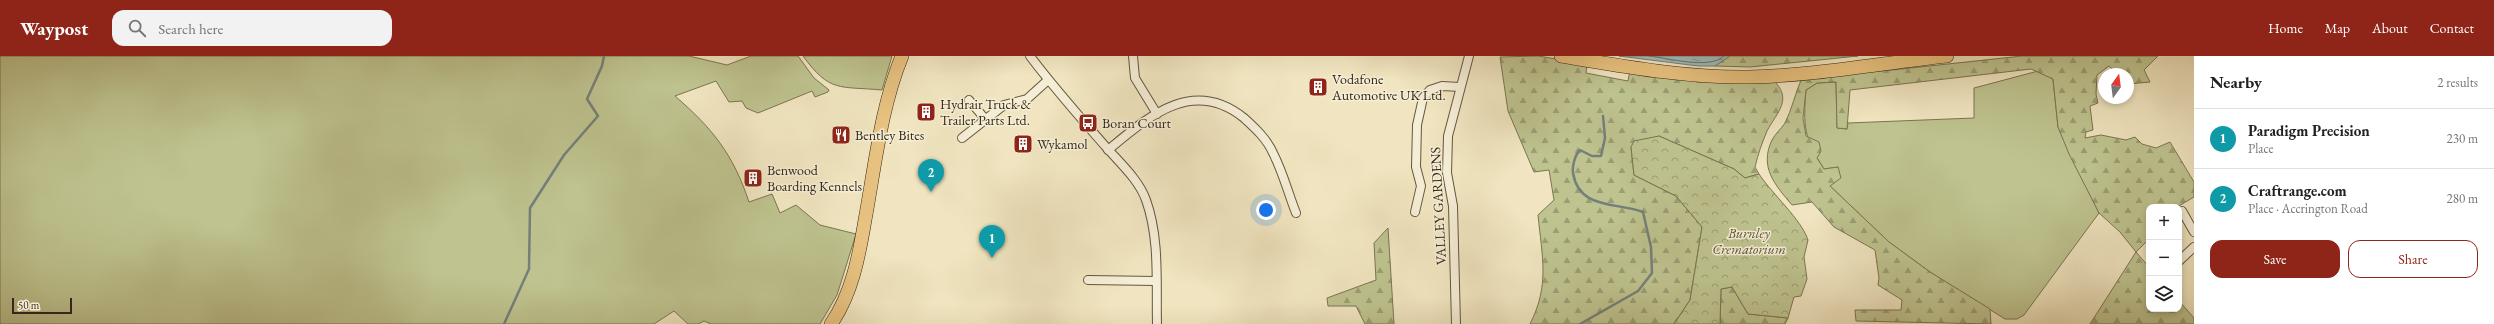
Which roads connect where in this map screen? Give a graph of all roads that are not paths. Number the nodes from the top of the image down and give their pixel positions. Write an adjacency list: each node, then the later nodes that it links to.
1 (902, 56): 22 (main road)
2 (1030, 56): 7 (street)
3 (1133, 56): 10 (street)
4 (1469, 56): 8 (street, VALLEY GARDENS)
5 (1561, 56): 6 (main road)
6 (1947, 56)
7 (1048, 80): 11 (street); 13 (street)
8 (1460, 87): 14 (street, VALLEY GARDENS); 24 (street, VALLEY GARDENS)
9 (969, 100): 11 (street)
10 (1157, 114): 13 (street); 15 (street)
11 (986, 120): 12 (street)
12 (962, 138)
13 (1108, 150): 21 (street)
14 (1415, 212)
15 (1296, 213)
16 (2182, 216): 17 (street)
17 (2194, 232)
18 (2194, 247): 19 (street)
19 (2182, 258)
20 (1088, 280): 21 (street)
21 (1156, 281): 23 (street)
22 (831, 324)
23 (1157, 324)
24 (1456, 324)

